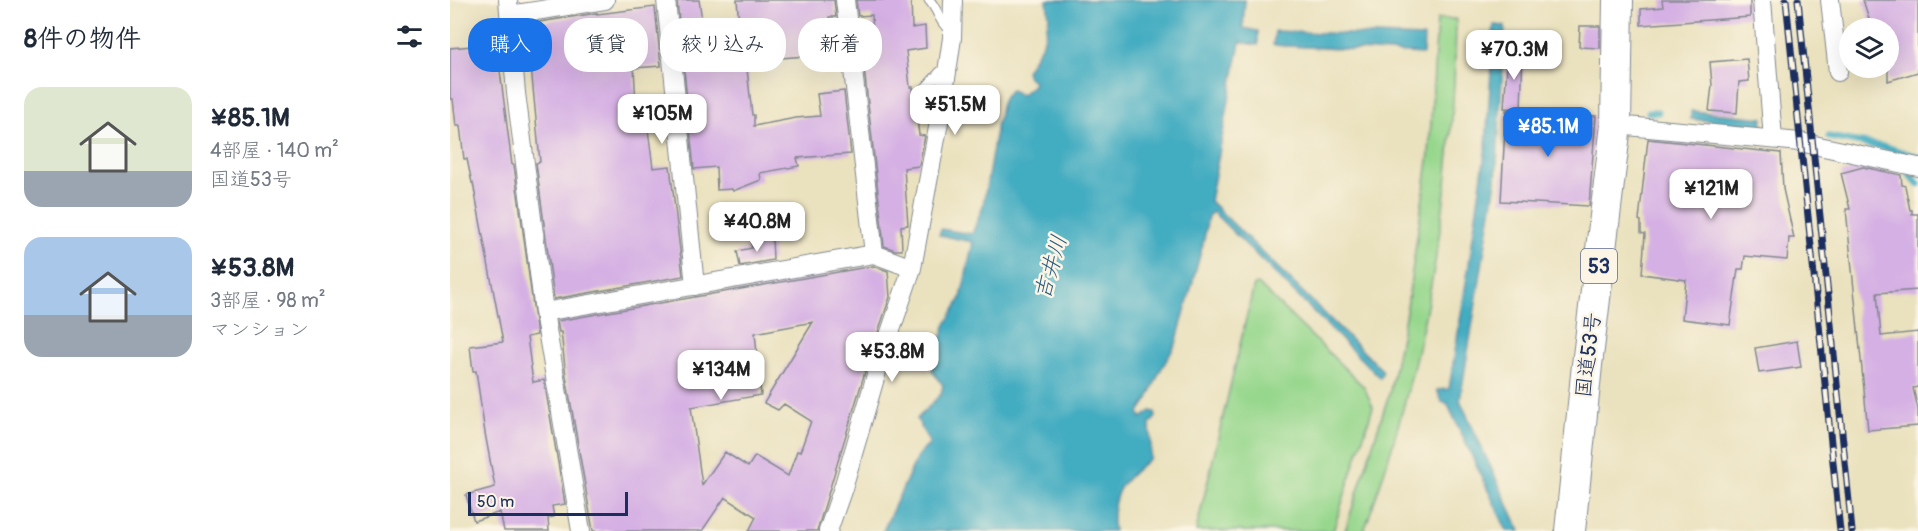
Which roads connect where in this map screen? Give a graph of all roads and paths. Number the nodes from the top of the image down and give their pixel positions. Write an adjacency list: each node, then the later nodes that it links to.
1 (605, 0): 9 (street)
2 (666, 0): 19 (street)
3 (845, 0): 17 (street)
4 (929, 0): 10 (lane)
5 (953, 0): 10 (street)
6 (1618, 0): 14 (highway, 国道53号 / 53)
7 (1762, 0): 15 (street)
8 (1830, 0): 12 (street)
9 (509, 8): 20 (street)
10 (952, 31): 11 (street)
11 (947, 71): 13 (lane); 18 (street)
12 (1838, 72)
13 (920, 94)
14 (1616, 125): 15 (street); 23 (highway, 国道53号 / 53)
15 (1773, 139): 16 (street)
16 (1918, 167)
17 (874, 254): 18 (street); 19 (street)
18 (912, 268): 22 (street)
19 (695, 286): 20 (street)
20 (544, 312): 21 (street)
21 (581, 531)
22 (828, 531)
23 (1570, 531)

